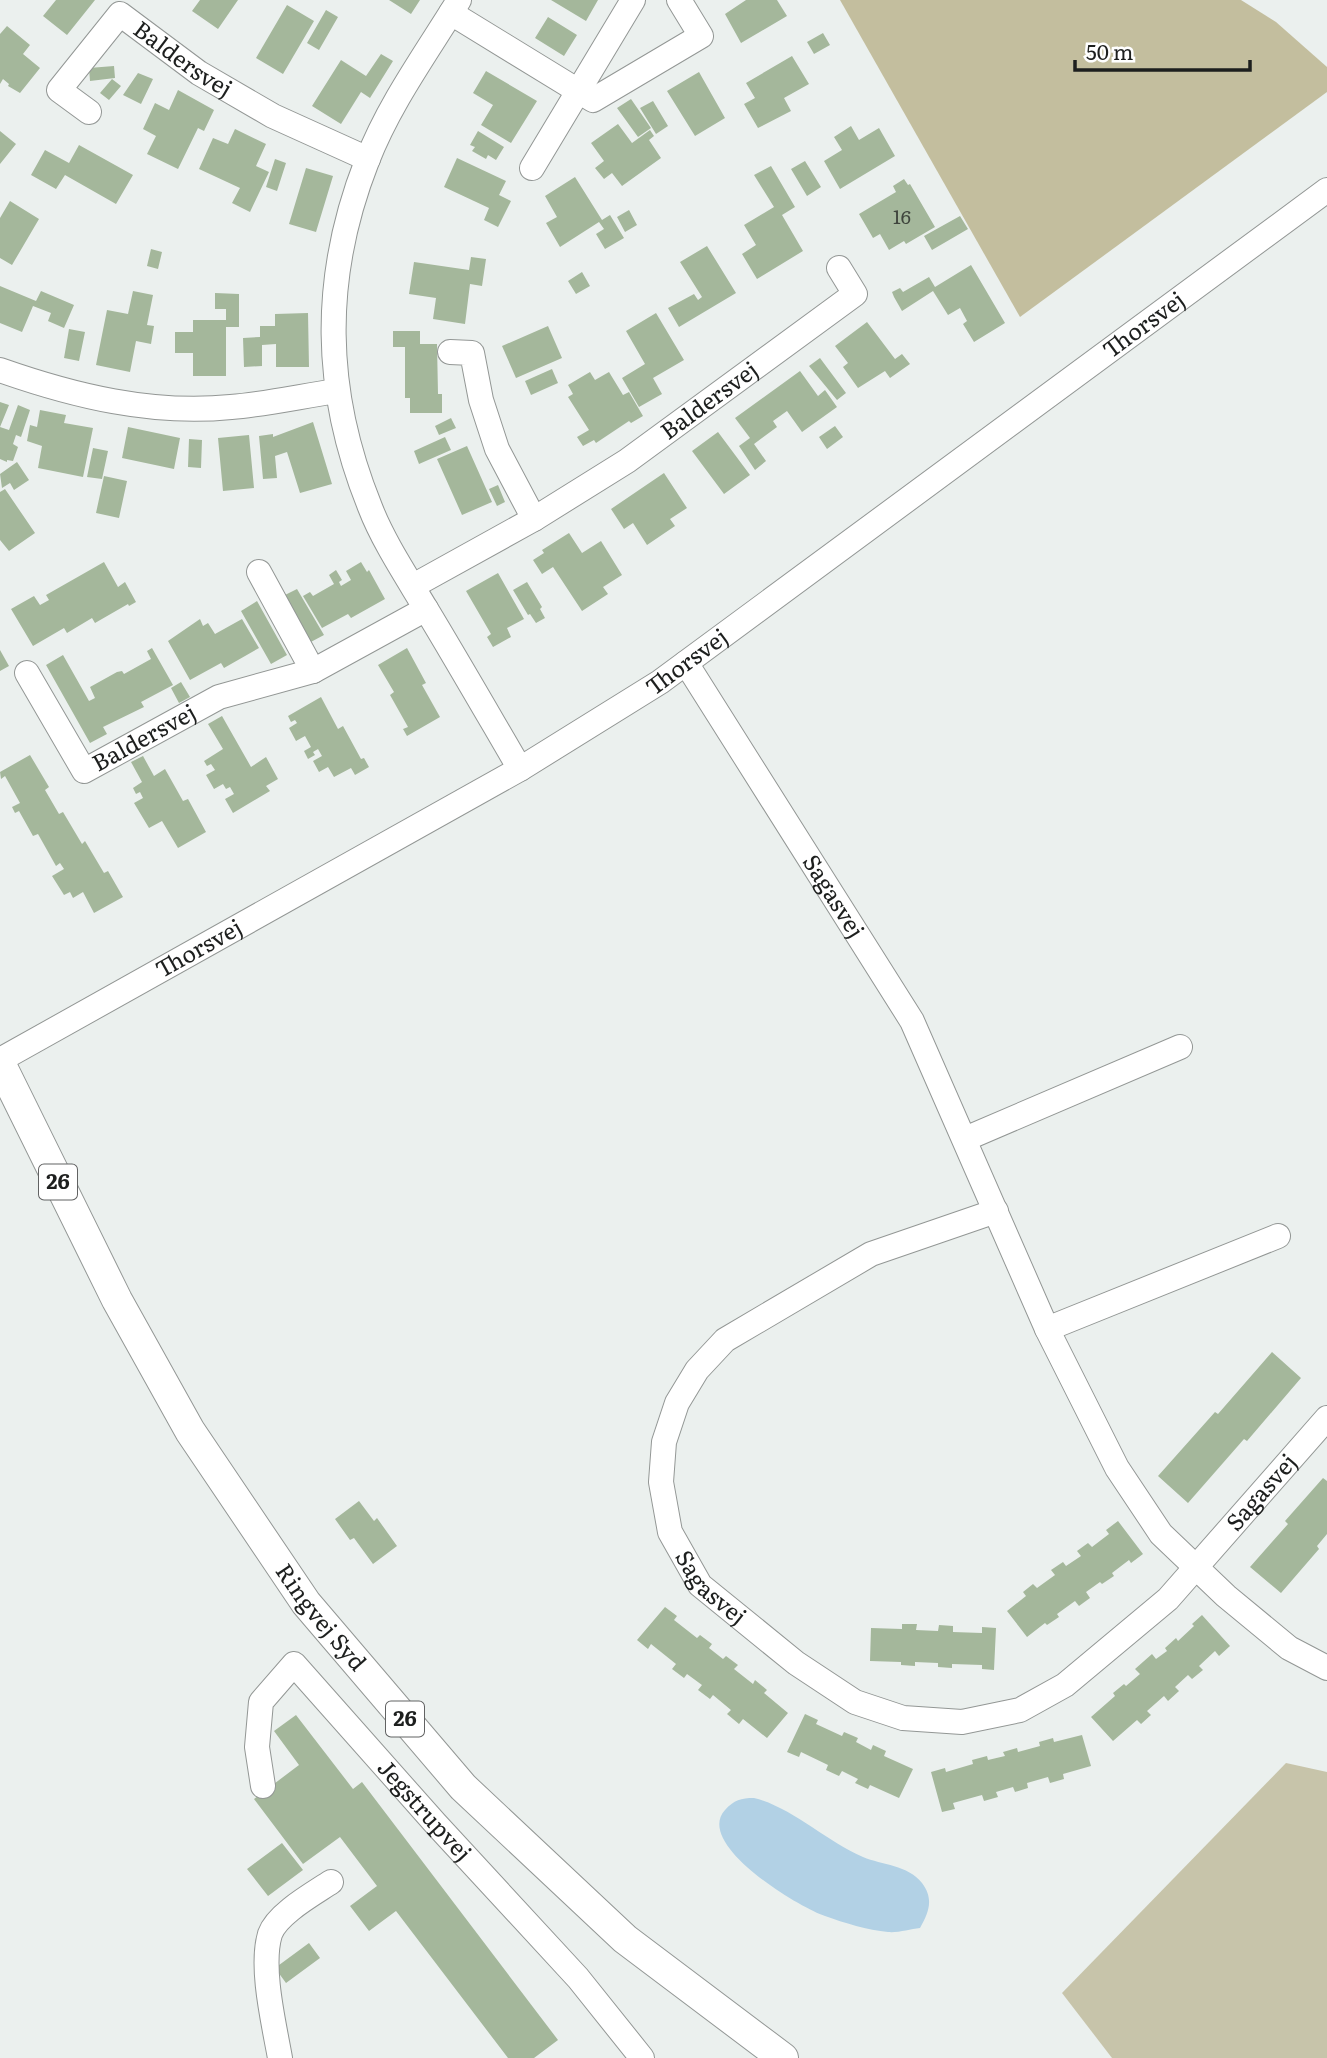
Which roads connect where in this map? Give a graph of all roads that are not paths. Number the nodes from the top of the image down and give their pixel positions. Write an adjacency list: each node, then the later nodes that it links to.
1 (634, 0): 4 (street)
2 (679, 0): 4 (street)
3 (455, 6): 4 (street); 6 (street)
4 (579, 92): 7 (street)
5 (89, 112): 6 (street, Baldersvej)
6 (368, 159): 12 (street)
7 (532, 168)
8 (1327, 190): 17 (street, Thorsvej)
9 (839, 268): 13 (street, Baldersvej)
10 (450, 352): 13 (street)
11 (0, 370): 12 (street)
12 (337, 391): 15 (street)
13 (534, 519): 15 (street, Baldersvej)
14 (259, 572): 18 (street)
15 (413, 586): 16 (street)
16 (426, 608): 18 (street, Baldersvej); 20 (street)
17 (685, 663): 20 (street, Thorsvej); 23 (street, Sagasvej)
18 (313, 671): 19 (street, Baldersvej)
19 (27, 673)
20 (520, 769): 22 (street, Thorsvej)
21 (1180, 1047): 23 (street)
22 (0, 1062): 34 (main road, Ringvej Syd / 26)
23 (965, 1139): 24 (street, Sagasvej)
24 (996, 1211): 26 (street, Sagasvej); 28 (street, Sagasvej)
25 (1278, 1236): 26 (street)
26 (1047, 1329): 28 (street, Sagasvej)
27 (1327, 1418): 28 (street, Sagasvej)
28 (1197, 1568): 29 (street, Sagasvej)
29 (1327, 1668)
30 (263, 1786): 33 (street, Jegstrupvej)
31 (331, 1882): 32 (street)
32 (280, 2058)
33 (642, 2058)
34 (783, 2058)

